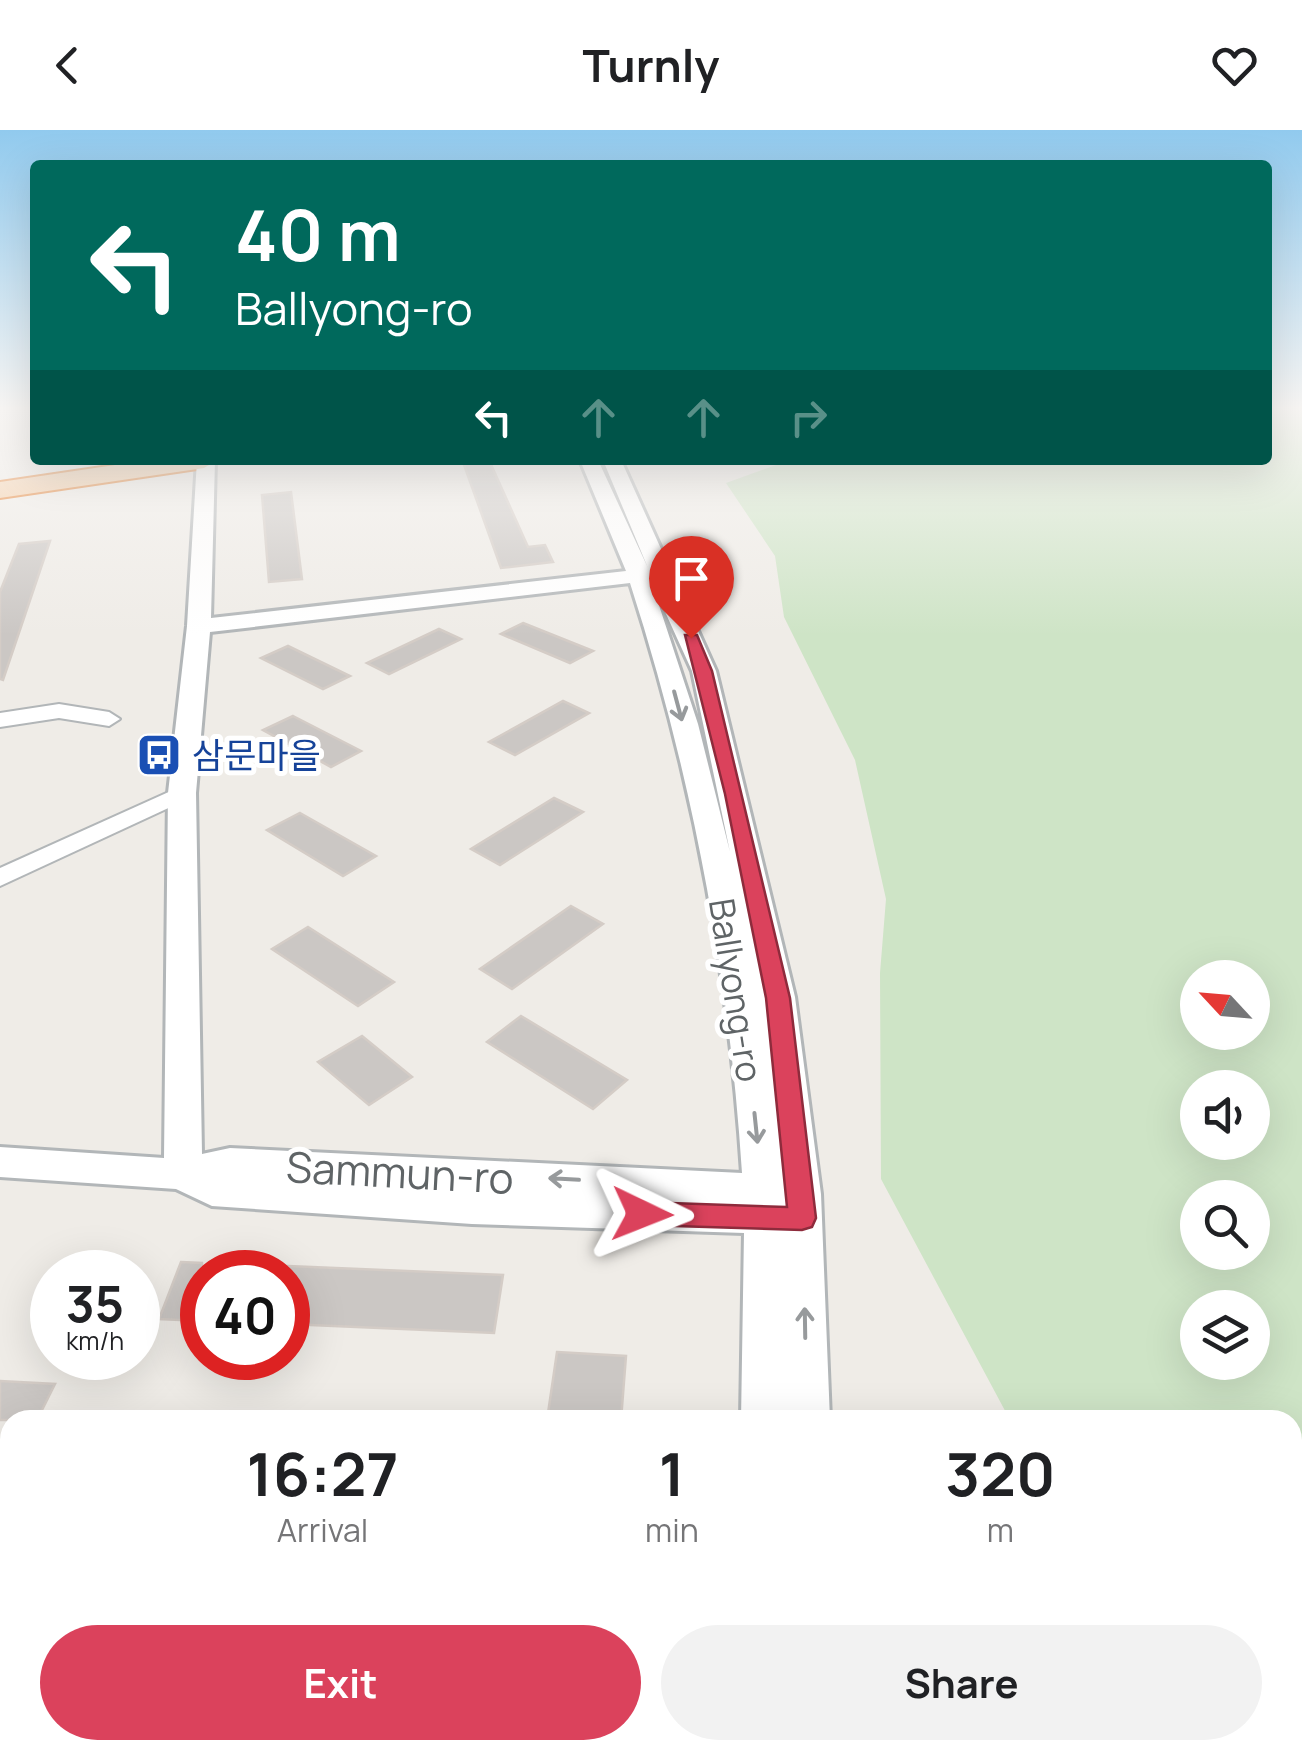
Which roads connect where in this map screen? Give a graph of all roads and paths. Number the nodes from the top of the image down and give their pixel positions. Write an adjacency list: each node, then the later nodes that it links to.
1 (47, 483): 5 (highway)
2 (204, 483): 7 (street)
3 (602, 483): 6 (street, Ballyong-ro)
4 (620, 483): 6 (street, Ballyong-ro)
5 (0, 490)
6 (652, 574): 7 (street); 14 (street, Ballyong-ro)
7 (199, 626): 10 (street)
8 (110, 719): 9 (street)
9 (0, 720)
10 (182, 794): 11 (street); 13 (street)
11 (0, 878)
12 (0, 1162): 13 (street, Sammun-ro)
13 (198, 1182): 14 (street, Sammun-ro)
14 (783, 1204): 15 (street, Ballyong-ro); 16 (street, Ballyong-ro, one-way to 14)
15 (765, 1410)
16 (807, 1410)

